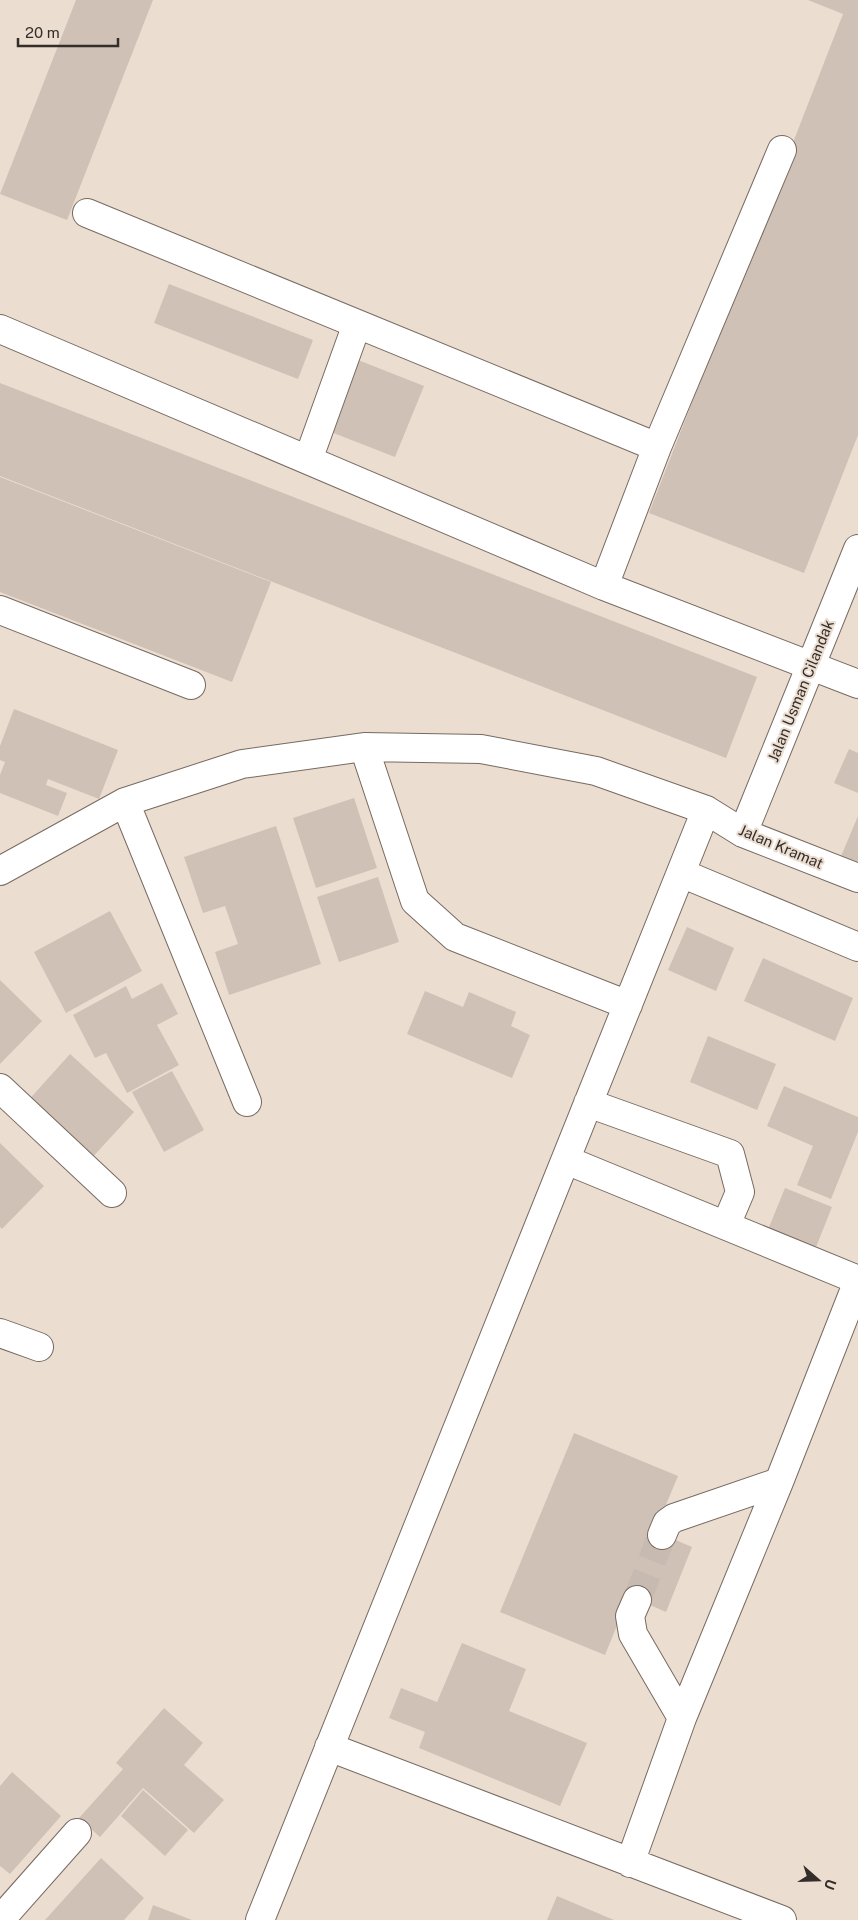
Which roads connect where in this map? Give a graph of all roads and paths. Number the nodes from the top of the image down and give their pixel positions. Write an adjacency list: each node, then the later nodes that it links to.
1 (782, 150): 5 (street)
2 (87, 213): 3 (street)
3 (358, 324): 5 (street); 6 (street)
4 (0, 329): 6 (street)
5 (657, 448): 8 (street)
6 (308, 460): 8 (street)
7 (858, 549): 10 (street, Jalan Usman Cilandak)
8 (604, 586): 10 (street)
9 (0, 610): 12 (street)
10 (811, 665): 11 (street); 16 (street, Jalan Usman Cilandak)
11 (858, 684)
12 (191, 685)
13 (364, 747): 14 (street, Jalan Kramat); 15 (street, Jalan Kramat); 21 (street)
14 (125, 802): 17 (street, Jalan Kramat); 23 (street)
15 (706, 810): 16 (street, Jalan Kramat); 18 (street)
16 (743, 833): 19 (street, Jalan Kramat)
17 (0, 871)
18 (681, 873): 20 (street); 21 (street)
19 (858, 878)
20 (858, 947)
21 (628, 1005): 24 (street)
22 (0, 1088): 26 (street)
23 (247, 1102)
24 (588, 1103): 25 (street); 27 (street)
25 (566, 1160): 27 (street); 35 (street)
26 (112, 1193)
27 (726, 1225): 28 (street)
28 (858, 1281): 31 (street)
29 (0, 1333): 30 (street)
30 (39, 1348)
31 (779, 1482): 32 (street); 34 (street)
32 (662, 1534)
33 (637, 1600): 34 (street)
34 (682, 1718): 37 (street)
35 (329, 1747): 37 (street); 39 (street)
36 (77, 1833): 38 (street)
37 (630, 1863): 40 (street)
38 (0, 1920)
39 (260, 1920)
40 (782, 1920)

